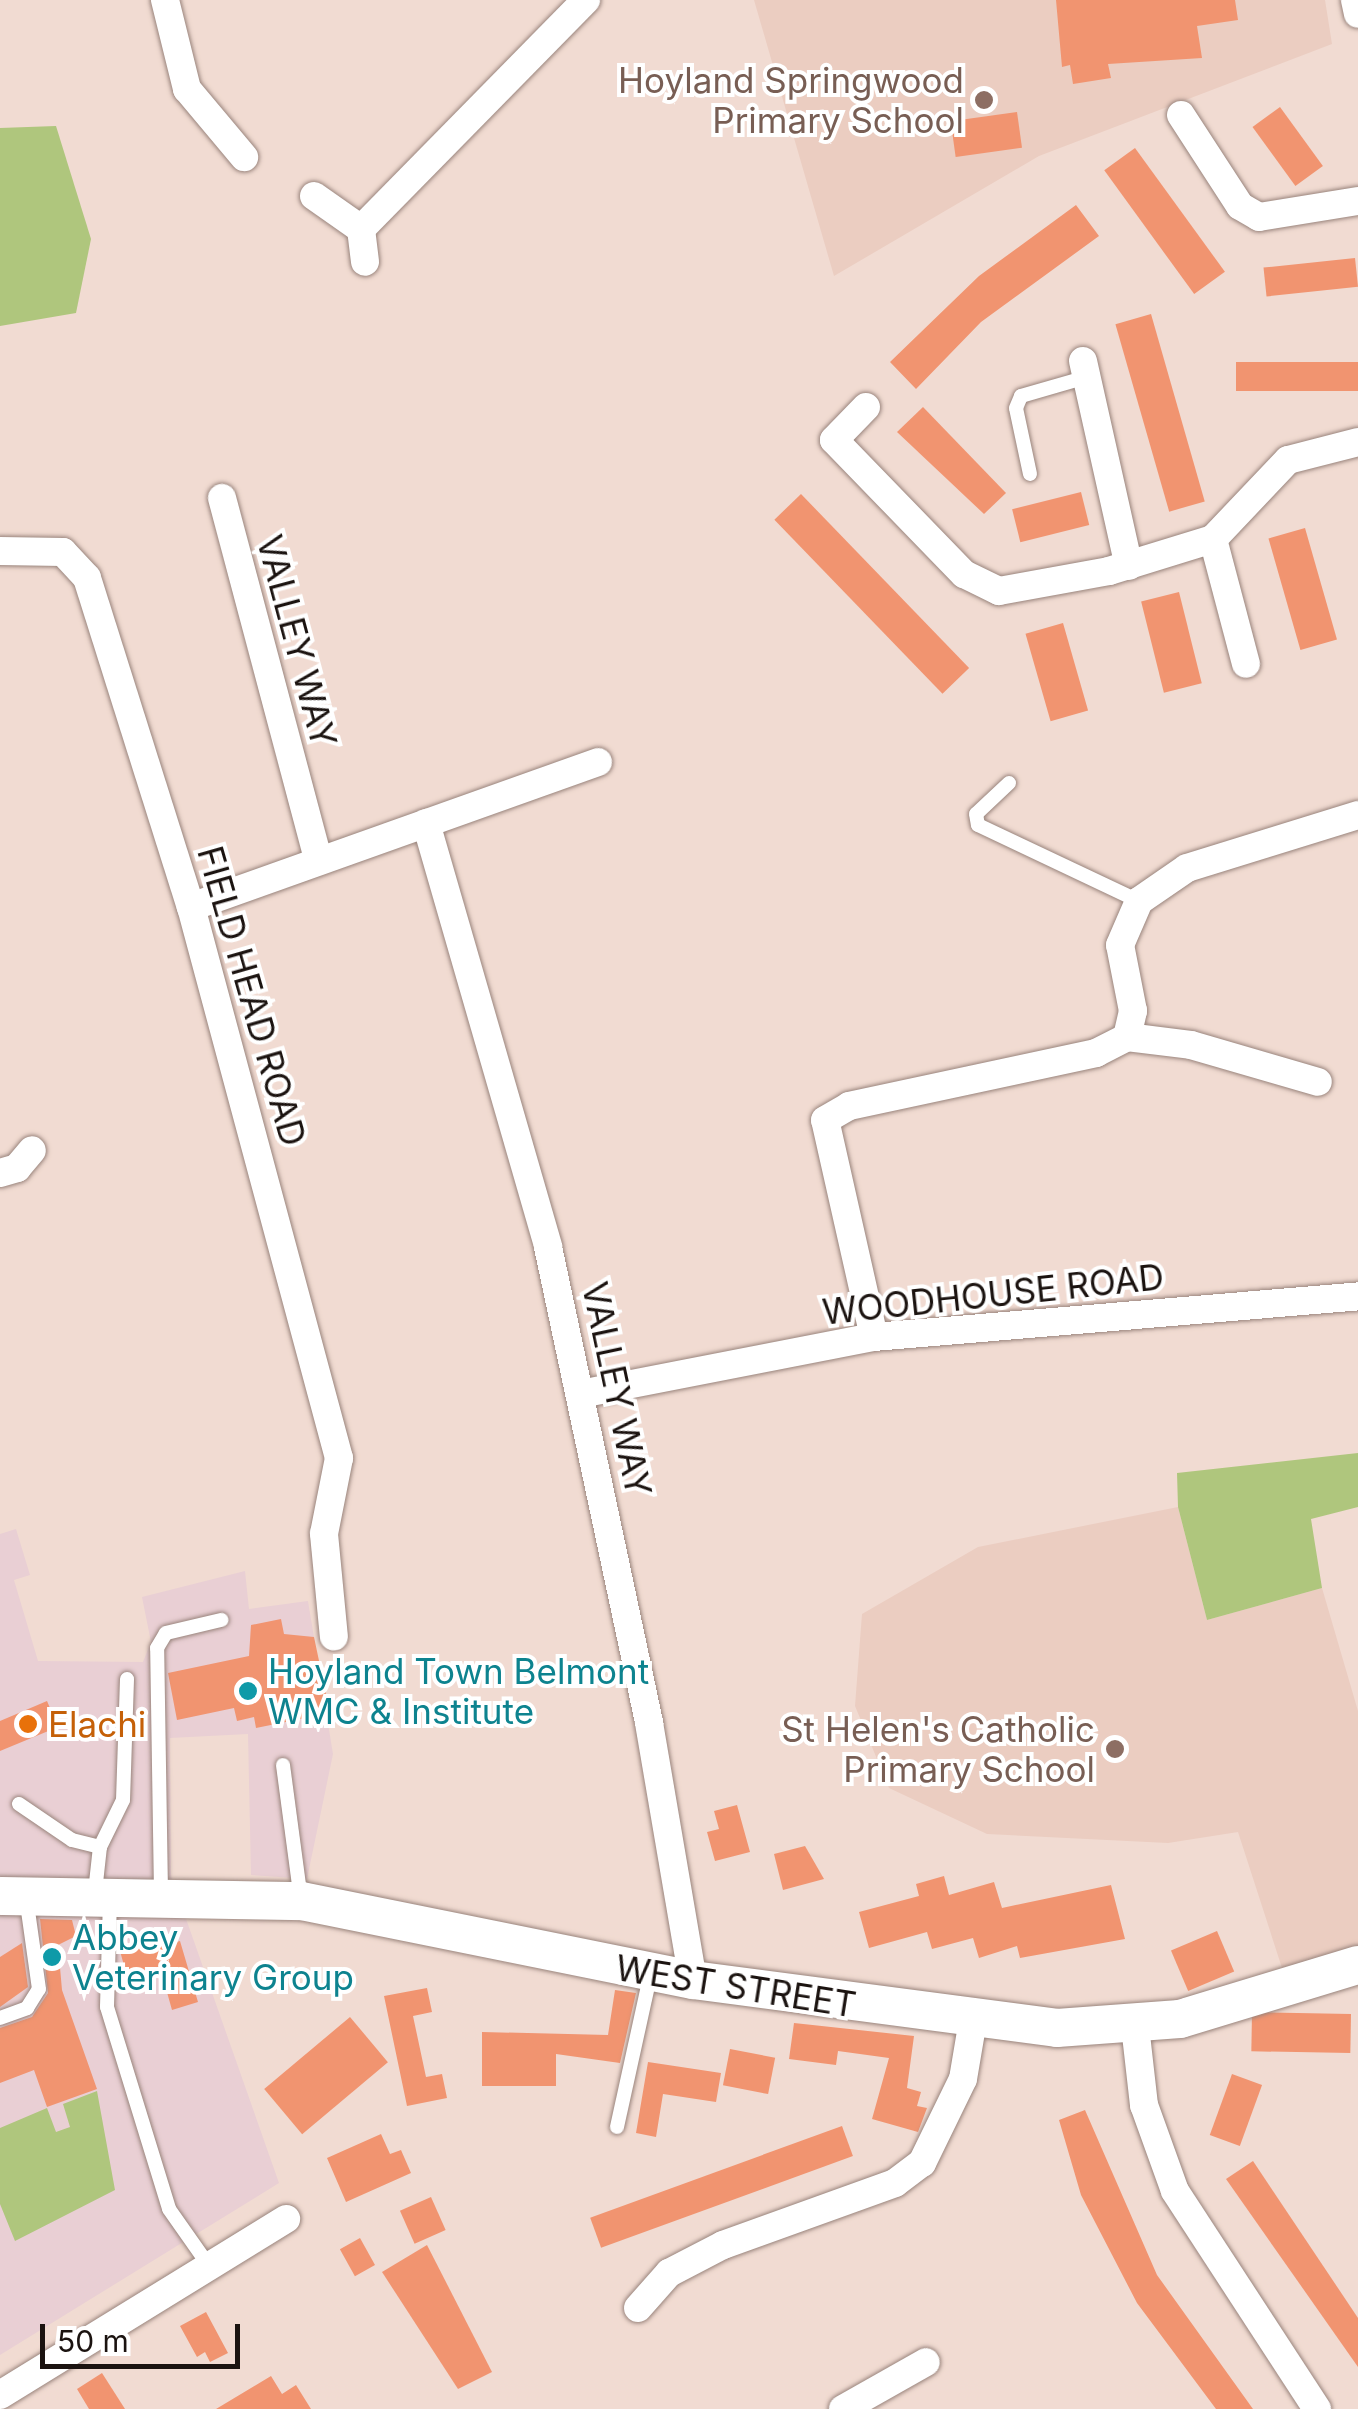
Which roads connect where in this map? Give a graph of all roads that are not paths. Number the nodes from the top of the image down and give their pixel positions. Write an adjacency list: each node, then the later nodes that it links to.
1 (165, 0): 6 (street)
2 (586, 0): 9 (street)
3 (1355, 0): 4 (street)
4 (1358, 14)
5 (1181, 115): 8 (street)
6 (244, 157)
7 (314, 196): 9 (street)
8 (1358, 201)
9 (361, 229): 10 (street)
10 (365, 262)
11 (1085, 369): 14 (lane); 18 (street)
12 (866, 407): 18 (street)
13 (1358, 442): 16 (street)
14 (1030, 474)
15 (222, 498): 24 (street, VALLEY WAY)
16 (1213, 539): 18 (street); 19 (street)
17 (0, 552): 26 (street, FIELD HEAD ROAD)
18 (1129, 566)
19 (1246, 664)
20 (598, 762): 23 (street)
21 (1009, 783): 25 (lane)
22 (1358, 815): 25 (street)
23 (426, 822): 24 (street); 33 (street, VALLEY WAY)
24 (318, 860): 26 (street)
25 (1139, 901): 27 (street)
26 (191, 907): 35 (street, FIELD HEAD ROAD)
27 (1127, 1036): 28 (street); 32 (street)
28 (1318, 1082)
29 (32, 1150): 30 (street)
30 (0, 1173)
31 (1358, 1296): 32 (street, WOODHOUSE ROAD)
32 (874, 1337): 33 (street, WOODHOUSE ROAD)
33 (580, 1394): 46 (street, VALLEY WAY)
34 (221, 1620): 42 (lane)
35 (334, 1637)
36 (127, 1679): 39 (lane)
37 (283, 1765): 43 (lane)
38 (19, 1804): 39 (lane)
39 (100, 1847): 41 (lane)
40 (8, 1886): 41 (main road, WEST STREET); 47 (lane)
41 (103, 1893): 42 (main road, WEST STREET); 52 (lane)
42 (162, 1894): 43 (main road, WEST STREET)
43 (301, 1901): 45 (main road, WEST STREET)
44 (1358, 1966): 49 (main road, WEST STREET)
45 (651, 1972): 46 (main road, WEST STREET); 50 (lane)
46 (693, 1980): 48 (main road, WEST STREET)
47 (0, 2018)
48 (974, 2020): 49 (main road, WEST STREET); 53 (street)
49 (1135, 2026): 57 (street)
50 (617, 2127)
51 (286, 2219): 52 (street)
52 (209, 2266): 55 (street)
53 (638, 2308)
54 (926, 2362): 56 (street)
55 (0, 2395)
56 (843, 2409)
57 (1317, 2409)

